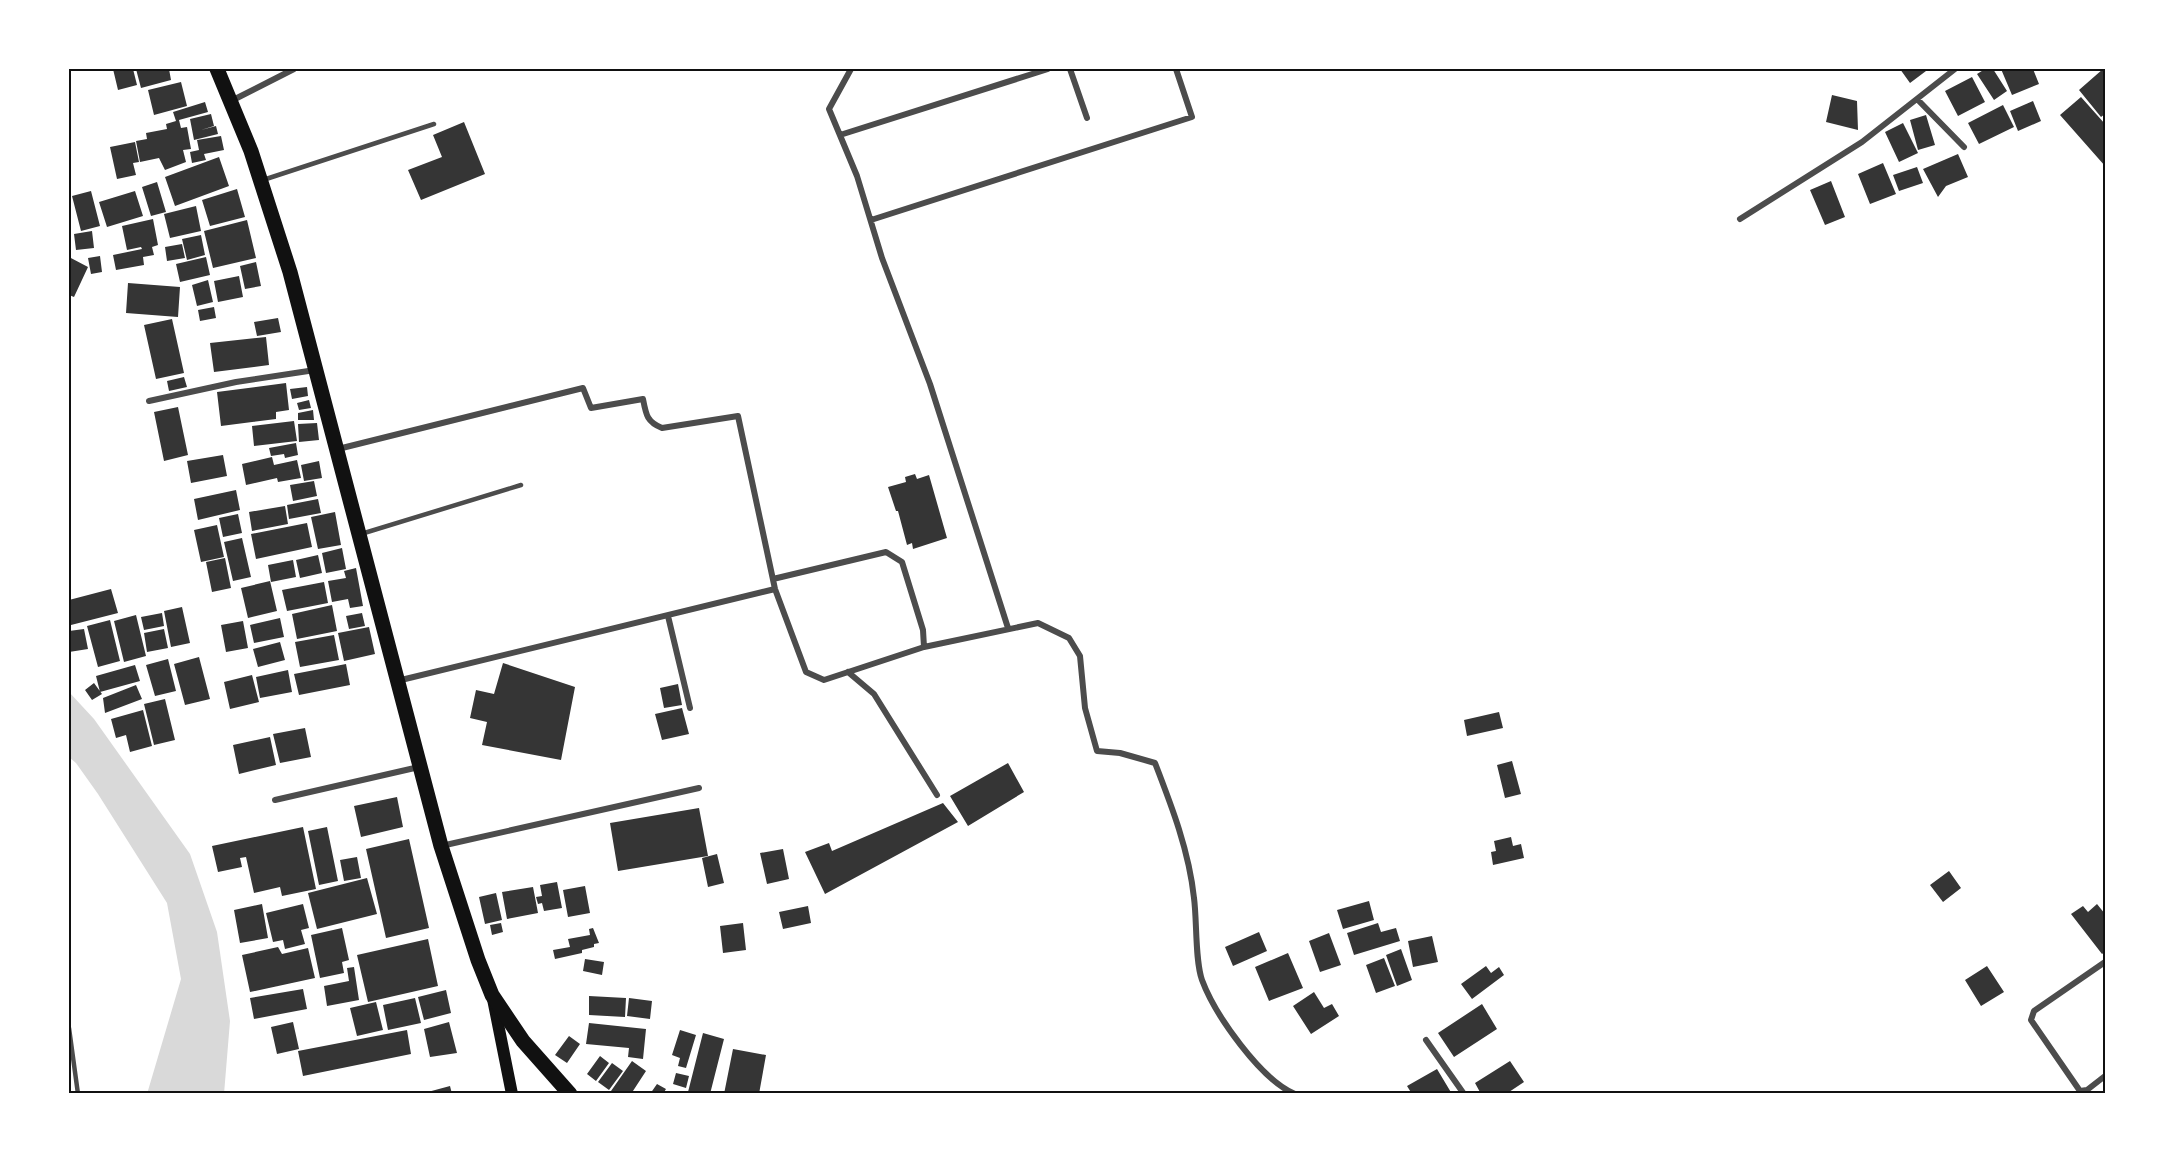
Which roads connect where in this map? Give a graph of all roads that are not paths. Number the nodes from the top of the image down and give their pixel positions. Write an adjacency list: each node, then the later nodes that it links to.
1 (217, 69): 9 (main road)
2 (294, 69): 9 (street)
3 (851, 69): 12 (street)
4 (1048, 69): 12 (street)
5 (1070, 69): 10 (street)
6 (1176, 69): 16 (street)
7 (1955, 69): 8 (street)
8 (1917, 99): 13 (street); 15 (street)
9 (230, 101): 14 (main road)
10 (1087, 118)
11 (434, 124): 14 (lane)
12 (840, 135): 16 (street)
13 (1964, 147)
14 (260, 180): 17 (main road)
15 (1740, 219)
16 (871, 220): 25 (street)
17 (315, 370): 18 (street); 19 (main road)
18 (149, 401)
19 (336, 450): 21 (main road); 22 (street)
20 (521, 485): 21 (lane)
21 (358, 535): 28 (main road)
22 (773, 579): 23 (street); 26 (street)
23 (775, 590): 24 (street); 27 (street)
24 (668, 616): 28 (street); 29 (street)
25 (1008, 628): 26 (street); 44 (street)
26 (924, 647): 27 (street)
27 (848, 672): 32 (street)
28 (396, 681): 30 (main road)
29 (690, 708)
30 (419, 767): 33 (street); 34 (main road)
31 (699, 788): 34 (street)
32 (937, 795)
33 (275, 800)
34 (441, 846): 36 (main road)
35 (2105, 962): 40 (street)
36 (492, 995): 42 (main road); 43 (main road)
37 (69, 1028): 41 (lane)
38 (1426, 1040): 45 (street)
39 (2105, 1076): 40 (street)
40 (2078, 1093)
41 (78, 1094)
42 (512, 1094)
43 (570, 1094)
44 (1295, 1094)
45 (1464, 1094)

